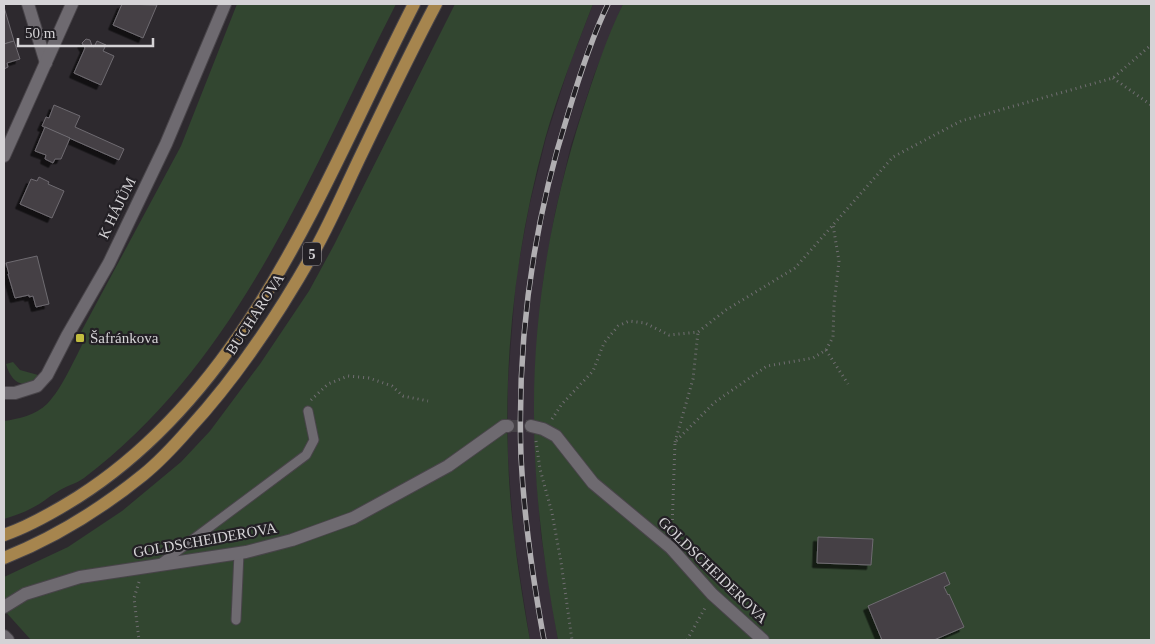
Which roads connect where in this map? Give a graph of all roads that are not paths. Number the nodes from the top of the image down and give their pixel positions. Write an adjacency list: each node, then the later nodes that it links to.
1 (28, 4): 6 (street)
2 (72, 4): 6 (street)
3 (225, 4): 8 (street, K HÁJŮM)
4 (414, 4): 12 (main road, BUCHAROVA / 5)
5 (436, 4): 14 (main road, BUCHAROVA / 5)
6 (46, 63): 7 (street)
7 (4, 156)
8 (4, 392)
9 (308, 411): 15 (lane)
10 (508, 426): 13 (street, GOLDSCHEIDEROVA)
11 (536, 427): 20 (street, GOLDSCHEIDEROVA)
12 (6, 533)
13 (239, 553): 15 (street, GOLDSCHEIDEROVA); 17 (lane)
14 (4, 558)
15 (156, 567): 16 (street, GOLDSCHEIDEROVA)
16 (4, 607)
17 (236, 620)
18 (4, 636): 19 (street)
19 (8, 640)
20 (763, 640)

